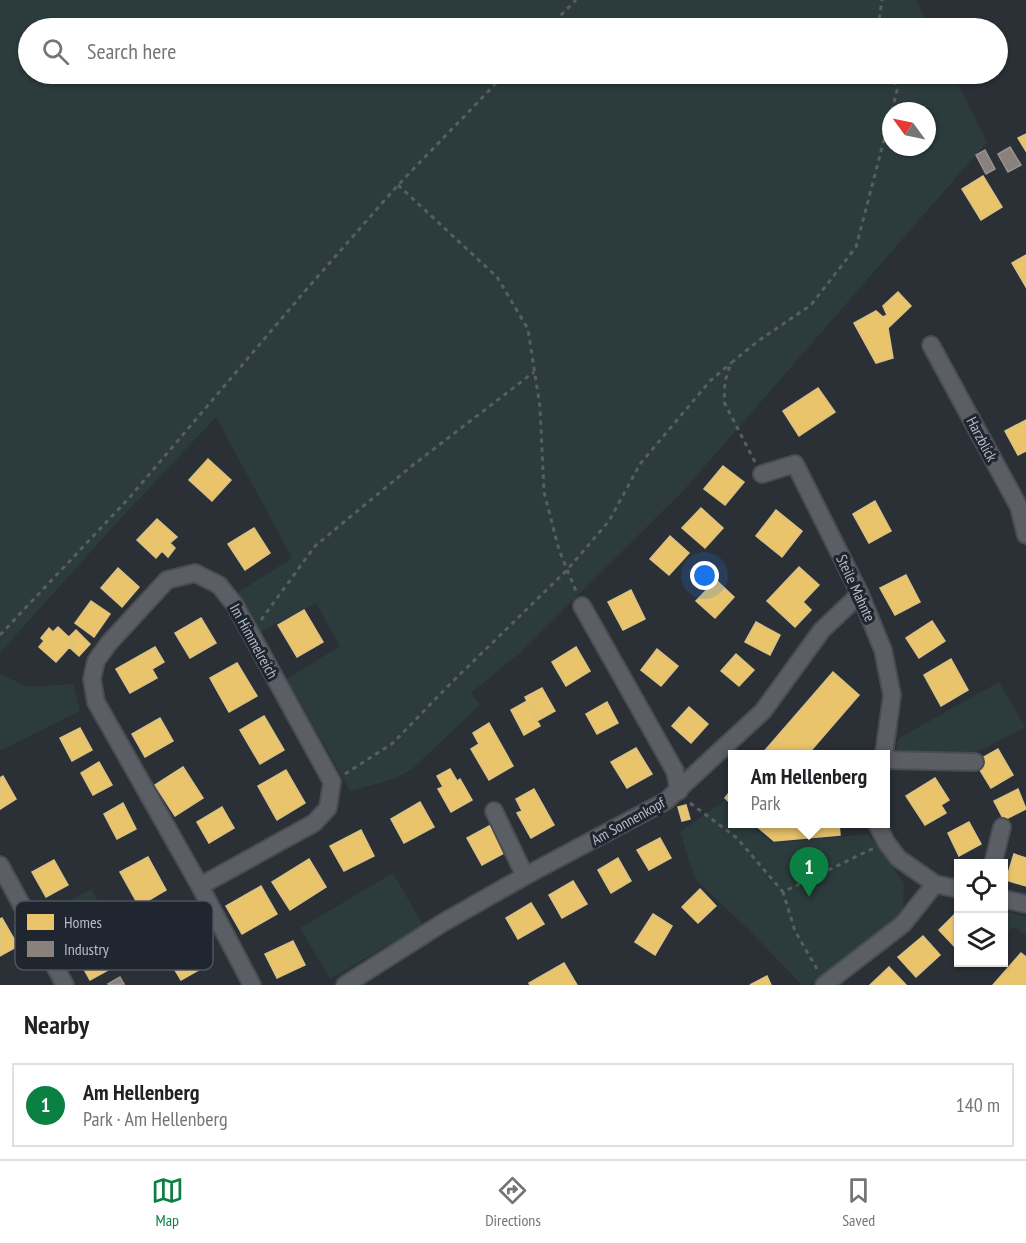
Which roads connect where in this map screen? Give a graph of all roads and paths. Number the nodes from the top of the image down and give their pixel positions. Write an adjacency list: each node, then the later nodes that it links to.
1 (576, 0): 3 (path)
2 (882, 0): 4 (path)
3 (558, 18)
4 (879, 18)
5 (495, 84): 9 (path)
6 (895, 84): 7 (path)
7 (894, 102)
8 (882, 147): 11 (path)
9 (398, 185): 12 (path); 19 (path)
10 (931, 345): 14 (street, Harzblick)
11 (731, 363): 13 (path); 15 (path)
12 (535, 371): 15 (path); 18 (path)
13 (762, 474): 16 (street, Steile Mahnte)
14 (1026, 535)
15 (567, 570): 17 (path); 23 (path)
16 (860, 594): 20 (street, Steile Mahnte); 24 (street, Am Sonnenkopf)
17 (582, 606): 24 (street)
18 (251, 634): 23 (street, Im Himmelreich); 33 (street, Im Himmelreich)
19 (0, 635)
20 (885, 750)
21 (890, 760): 22 (street)
22 (975, 762)
23 (332, 782): 33 (street)
24 (679, 790): 31 (street, Am Sonnenkopf); 35 (path)
25 (494, 811): 31 (street)
26 (1002, 827): 29 (street)
27 (879, 828): 28 (street)
28 (886, 842): 32 (street); 35 (path)
29 (994, 859)
30 (0, 865): 37 (street)
31 (525, 876): 45 (street, Am Sonnenkopf)
32 (935, 884): 34 (street); 42 (street)
33 (200, 886): 38 (street, Im Himmelreich)
34 (954, 888)
35 (783, 892): 42 (path)
36 (1008, 899): 39 (street)
37 (20, 901)
38 (208, 901)
39 (1026, 904)
40 (213, 911): 44 (street, Im Himmelreich)
41 (57, 970): 43 (street)
42 (826, 983)
43 (65, 985)
44 (252, 985)
45 (345, 985)

